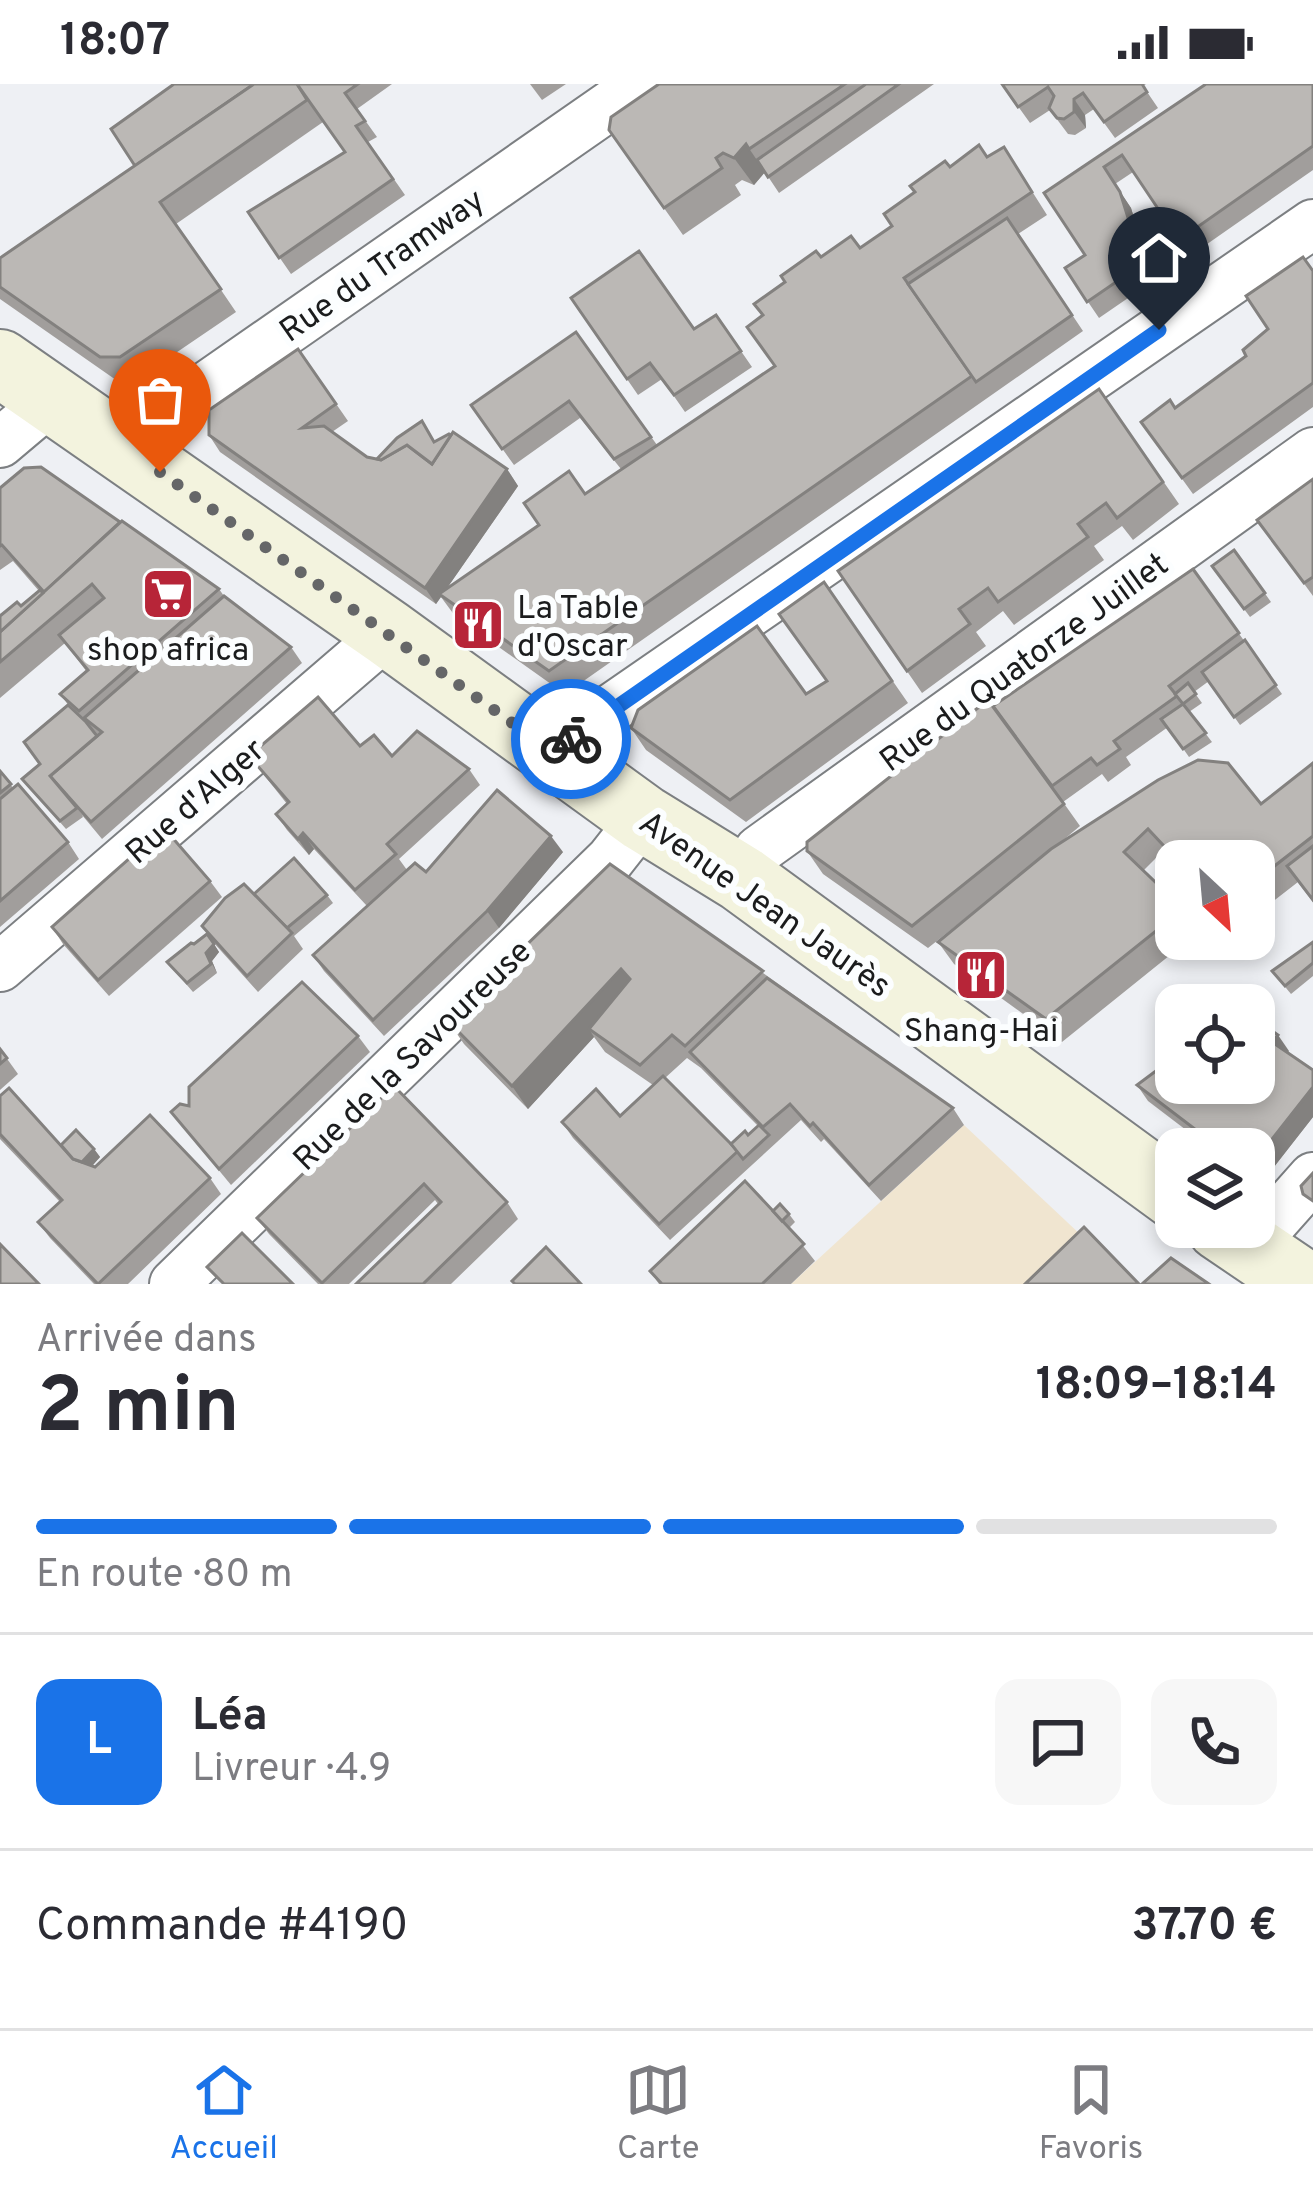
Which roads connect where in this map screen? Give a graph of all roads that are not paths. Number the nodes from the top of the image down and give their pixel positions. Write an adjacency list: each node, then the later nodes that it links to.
1 (641, 84): 5 (street, Rue du Tramway)
2 (1313, 224): 8 (street)
3 (26, 381): 4 (street); 5 (main road, Avenue Jean Jaurès)
4 (0, 443)
5 (122, 445): 7 (main road, Avenue Jean Jaurès)
6 (1313, 452): 10 (street, Rue du Quatorze Juillet)
7 (388, 633): 8 (main road, Avenue Jean Jaurès); 11 (street, Rue d'Alger)
8 (556, 754): 9 (main road, Avenue Jean Jaurès)
9 (643, 818): 10 (main road, Avenue Jean Jaurès); 16 (street, Rue de la Savoureuse)
10 (742, 879): 13 (main road, Avenue Jean Jaurès)
11 (0, 967)
12 (1313, 1177): 14 (street)
13 (1155, 1181)
14 (1275, 1207)
15 (1250, 1248): 17 (main road)
16 (174, 1284)
17 (1304, 1284)

